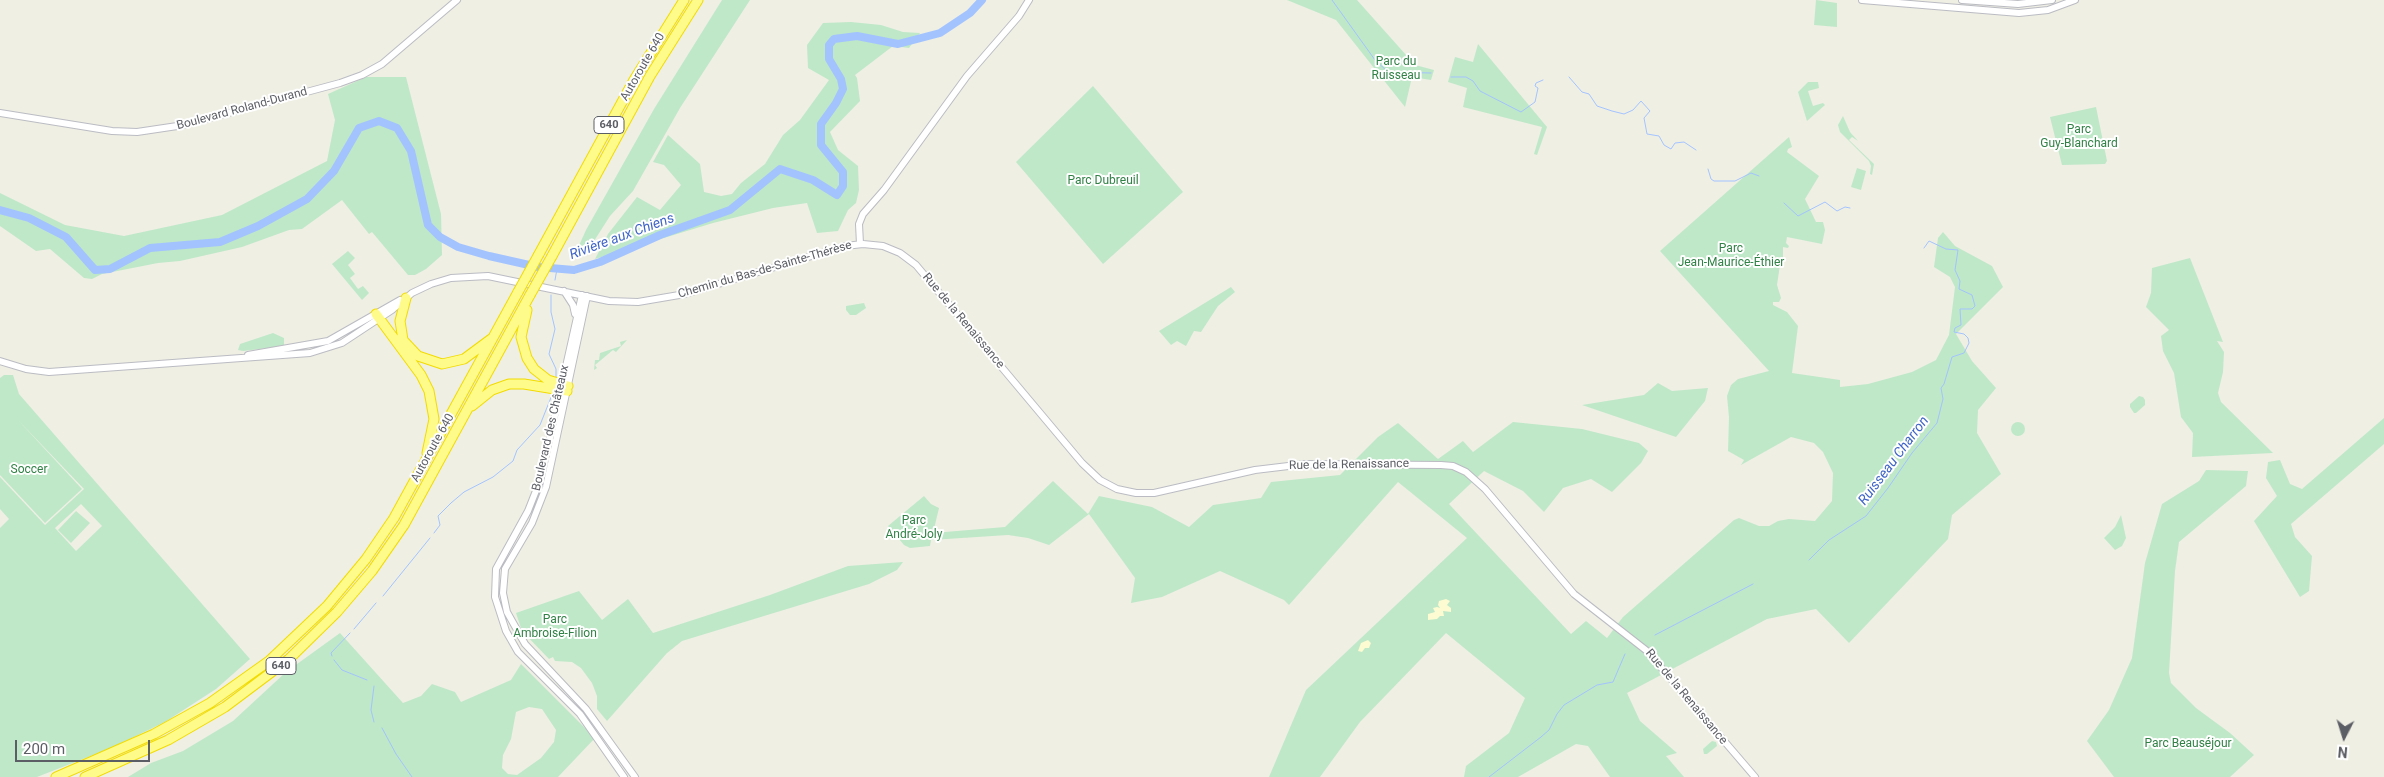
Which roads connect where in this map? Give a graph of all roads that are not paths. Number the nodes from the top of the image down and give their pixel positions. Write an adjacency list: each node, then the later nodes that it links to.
1 (457, 0): 9 (street, Boulevard Roland-Durand)
2 (684, 0): 17 (highway, Autoroute 640 / 640, bridge)
3 (698, 0): 12 (highway, Autoroute 640 / 640, bridge)
4 (1029, 0): 10 (street, Chemin du Bas-de-Sainte-Thérèse)
5 (1862, 0): 8 (street)
6 (1962, 0): 7 (street)
7 (2052, 0)
8 (2075, 0)
9 (0, 113)
10 (860, 244): 13 (street, Chemin du Bas-de-Sainte-Thérèse); 27 (street, Rue de la Renaissance)
11 (564, 291): 13 (street, Chemin du Bas-de-Sainte-Thérèse); 14 (street, Chemin du Bas-de-Sainte-Thérèse); 16 (street)
12 (530, 295): 20 (highway); 21 (highway, Autoroute 640 / 640)
13 (584, 296): 16 (street, Boulevard des Châteaux); 20 (street, Boulevard des Châteaux)
14 (406, 298): 15 (street, Chemin du Bas-de-Sainte-Thérèse); 18 (highway)
15 (380, 315): 18 (highway); 19 (street, Chemin du Bas-de-Sainte-Thérèse); 22 (highway)
16 (574, 323): 20 (street, Boulevard des Châteaux)
17 (494, 336): 18 (highway); 22 (highway, Autoroute 640 / 640)
18 (403, 340)
19 (0, 361)
20 (564, 388): 21 (highway); 25 (street, Boulevard des Châteaux); 26 (street, Boulevard des Châteaux)
21 (467, 410): 24 (highway, Autoroute 640 / 640)
22 (423, 467): 23 (highway, Autoroute 640 / 640)
23 (56, 777)
24 (85, 777)
25 (624, 777)
26 (635, 777)
27 (1755, 777)

